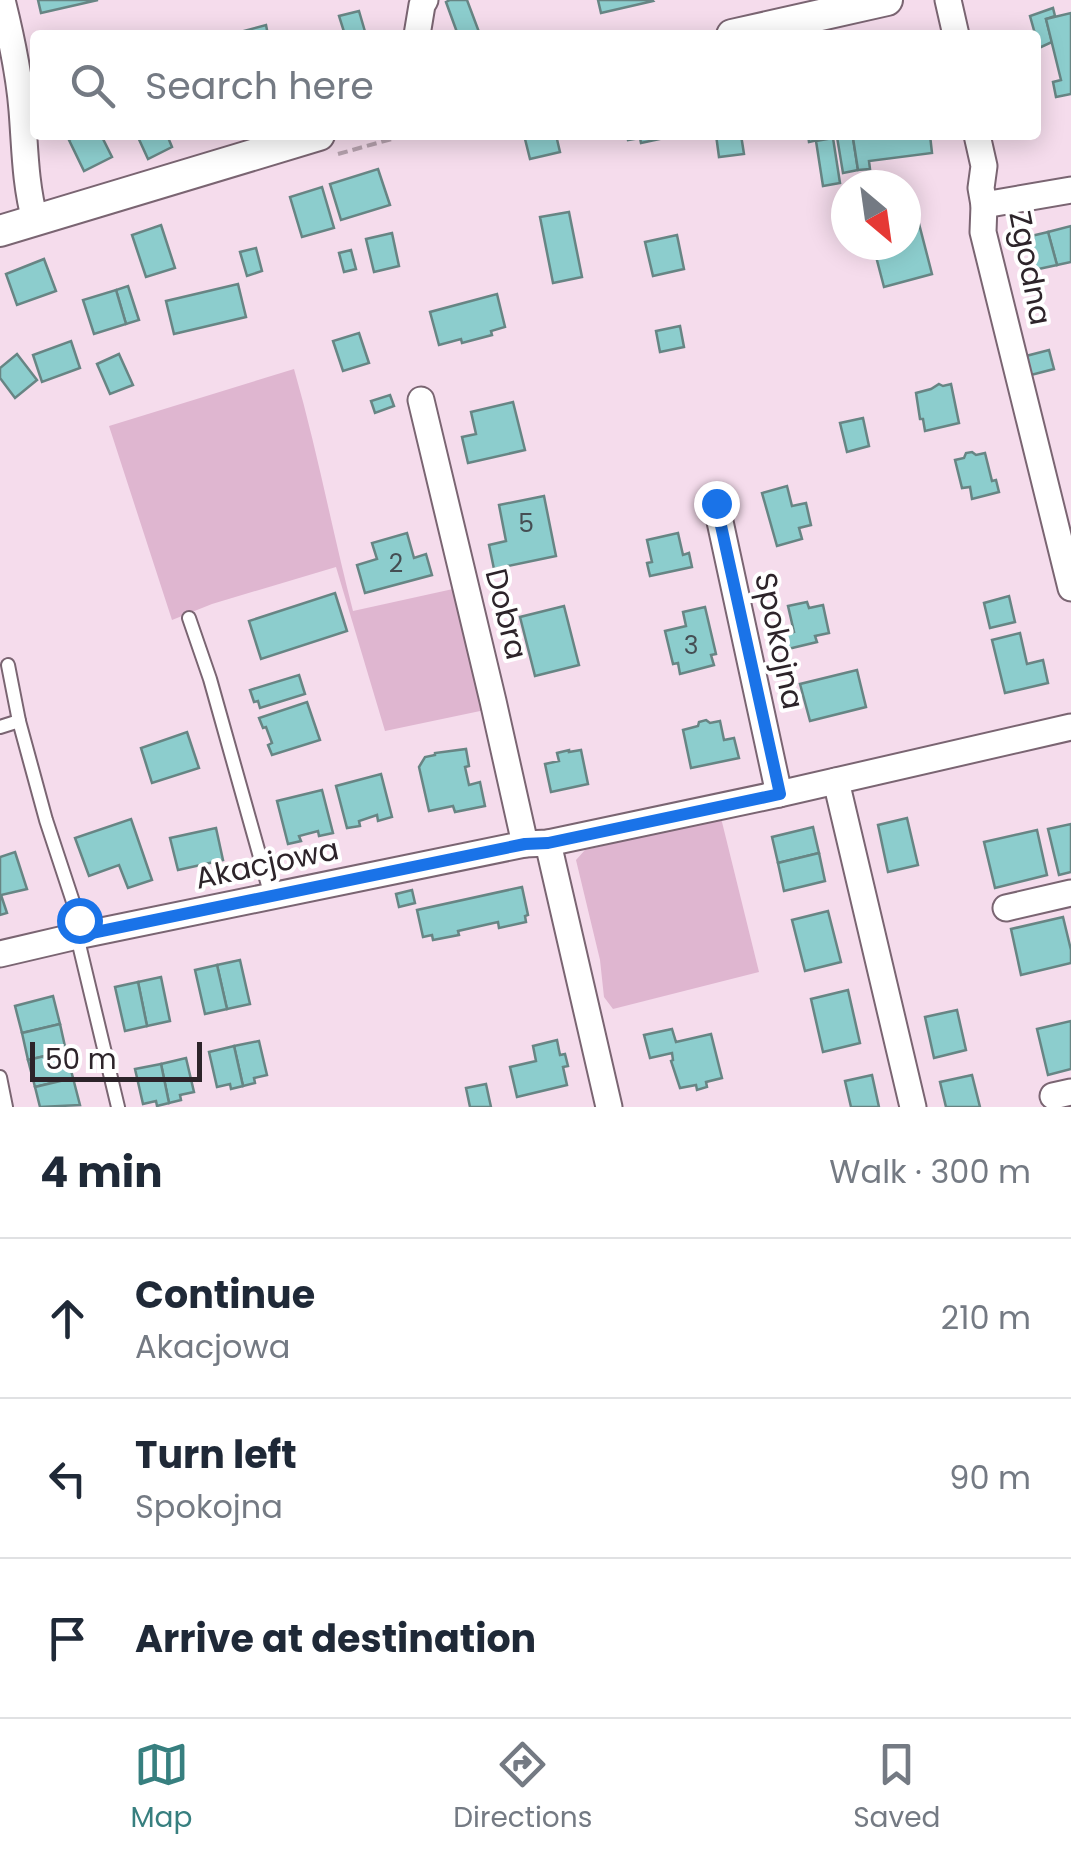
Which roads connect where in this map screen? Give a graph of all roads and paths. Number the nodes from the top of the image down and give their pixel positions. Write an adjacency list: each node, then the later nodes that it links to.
1 (2, 0): 12 (street)
2 (426, 0): 5 (street)
3 (887, 0): 6 (street)
4 (948, 0): 7 (street)
5 (418, 30)
6 (754, 30)
7 (955, 30)
8 (302, 140): 12 (street)
9 (979, 140): 11 (street, Zgodna)
10 (1071, 190): 11 (street)
11 (984, 206): 16 (street, Zgodna)
12 (36, 220): 13 (street)
13 (0, 231)
14 (421, 400): 24 (street, Dobra)
15 (716, 503): 23 (street, Spokojna)
16 (1071, 588)
17 (188, 618): 26 (lane)
18 (8, 665): 19 (lane)
19 (20, 721): 20 (lane); 28 (lane)
20 (0, 727)
21 (1071, 728): 22 (street, Akacjowa)
22 (836, 781): 23 (street, Akacjowa); 34 (street)
23 (780, 794): 24 (street, Akacjowa)
24 (536, 844): 26 (street, Akacjowa); 33 (street)
25 (1071, 894): 27 (street)
26 (272, 896): 28 (street, Akacjowa)
27 (1006, 908)
28 (77, 936): 29 (street, Akacjowa); 32 (lane)
29 (0, 954)
30 (0, 1077): 31 (lane)
31 (6, 1107)
32 (118, 1107)
33 (610, 1107)
34 (913, 1107)

